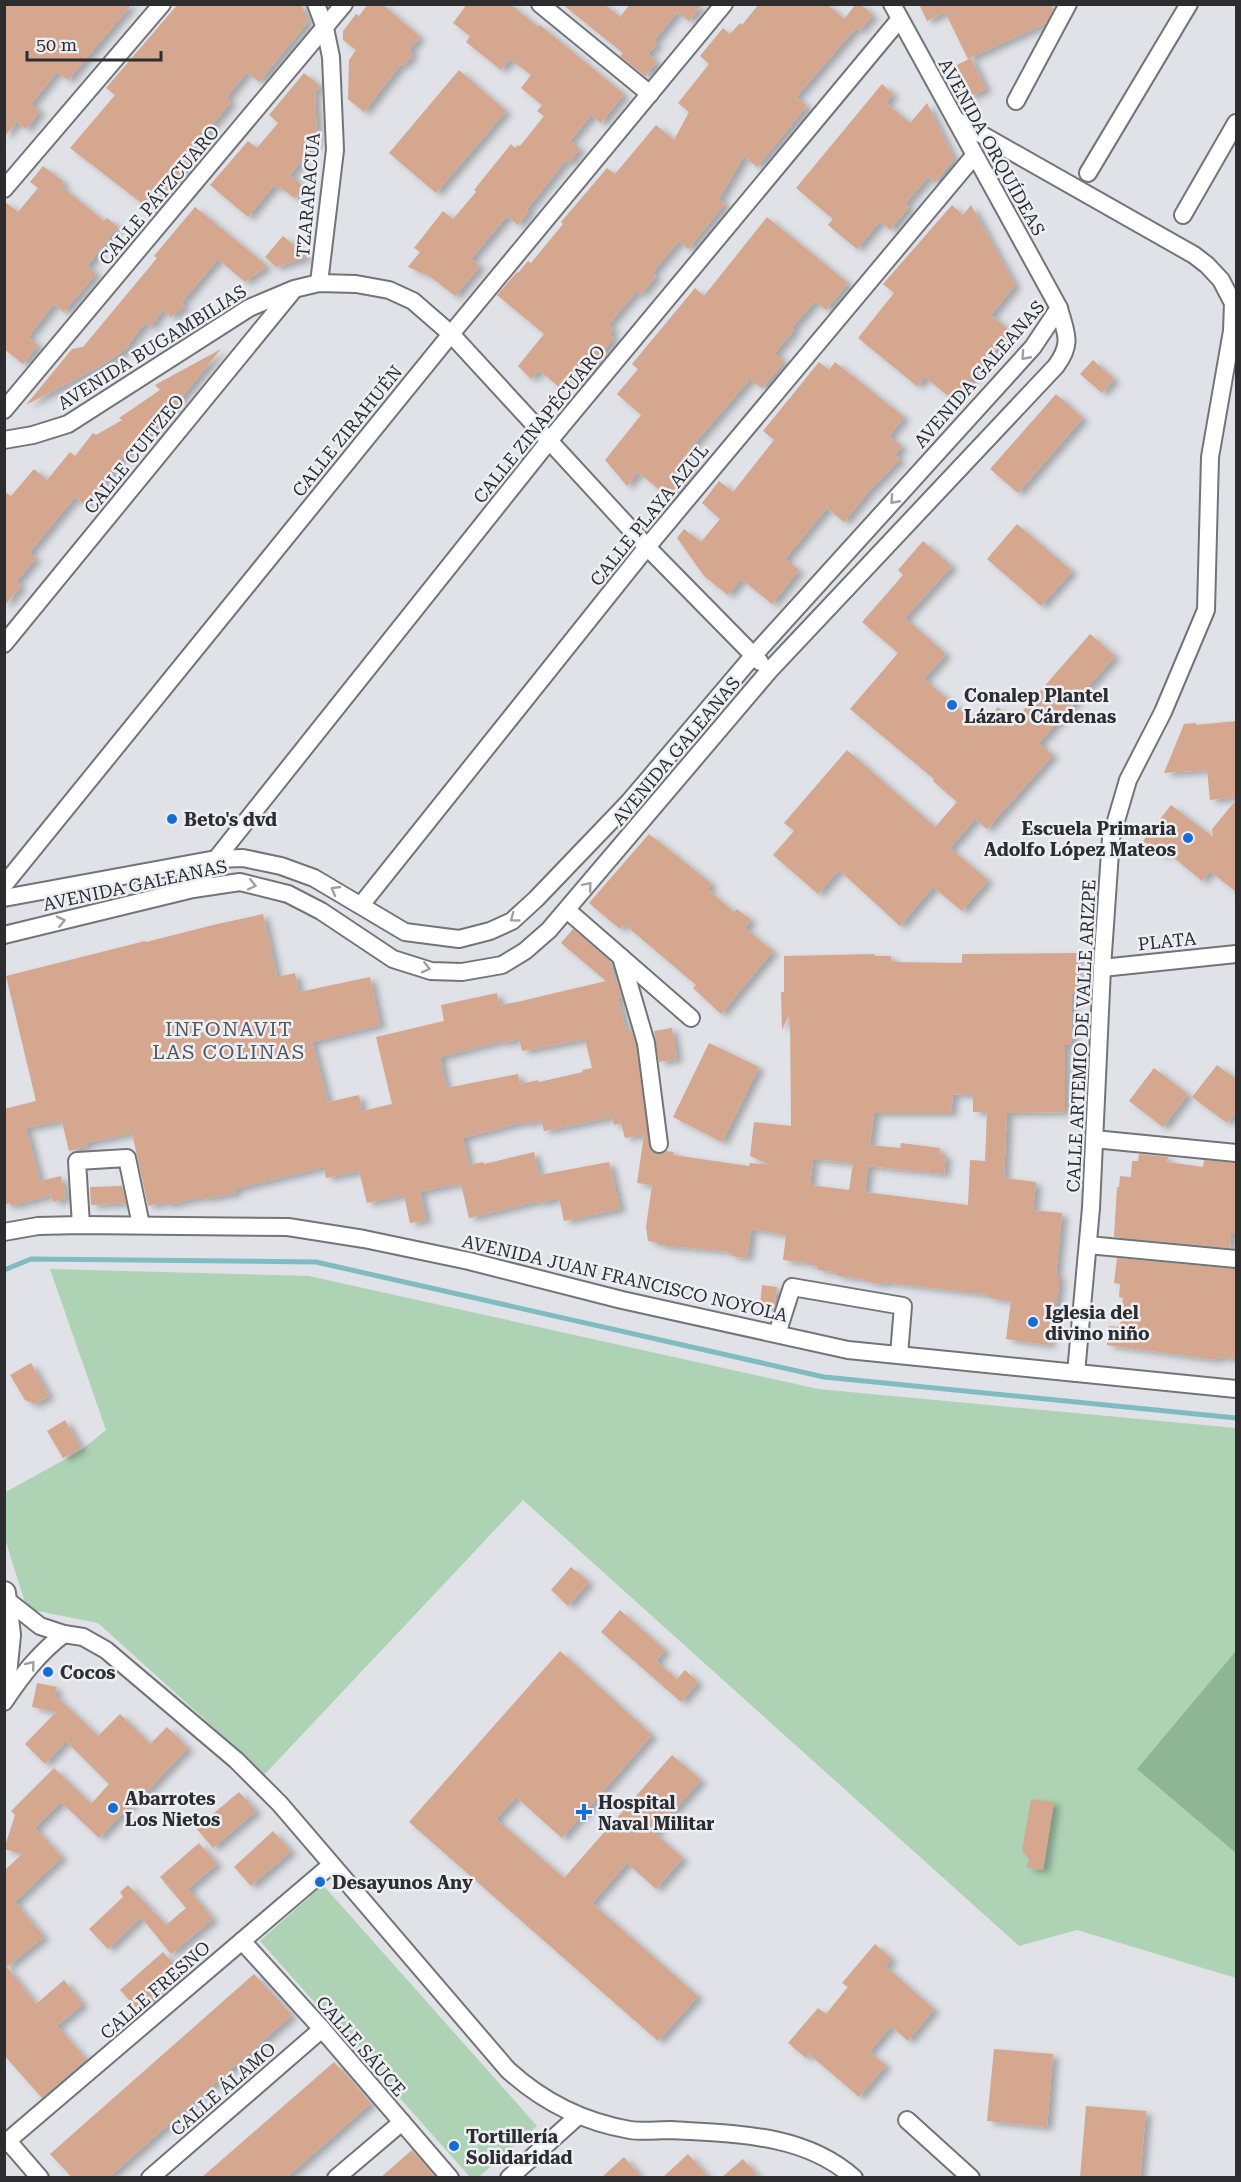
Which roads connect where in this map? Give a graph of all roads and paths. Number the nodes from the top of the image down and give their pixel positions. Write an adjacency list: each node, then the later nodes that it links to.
1 (162, 4): 17 (street)
2 (316, 4): 10 (street, TZARARACUA)
3 (344, 4): 10 (street, CALLE PÁTZCUARO)
4 (540, 4): 11 (street)
5 (724, 4): 11 (street, CALLE ZIRAHUÉN)
6 (892, 4): 9 (street, AVENIDA ORQUÍDEAS)
7 (1189, 4): 16 (street)
8 (1061, 8): 12 (street)
9 (899, 20): 13 (street, AVENIDA ORQUÍDEAS); 25 (street, CALLE ZINAPÉCUARO)
10 (325, 28): 19 (street, TZARARACUA); 23 (street, CALLE PÁTZCUARO)
11 (650, 94): 22 (street, CALLE ZIRAHUÉN)
12 (1016, 101)
13 (956, 120): 15 (street, AVENIDA ORQUÍDEAS); 41 (street, CALLE ARTEMIO DE VALLE ARIZPE)
14 (1236, 123): 18 (street)
15 (974, 156): 21 (street, AVENIDA ORQUÍDEAS); 26 (street, CALLE PLAYA AZUL)
16 (1088, 173)
17 (4, 189)
18 (1183, 215)
19 (319, 283): 20 (street, AVENIDA BUGAMBILIAS); 22 (street, AVENIDA BUGAMBILIAS)
20 (294, 289): 24 (street, AVENIDA BUGAMBILIAS); 27 (street, CALLE CUITZEO)
21 (1059, 308): 28 (street, AVENIDA GALEANAS, one-way to 28); 29 (street, AVENIDA GALEANAS)
22 (451, 334): 25 (street, AVENIDA BUGAMBILIAS); 33 (street, CALLE ZIRAHUÉN)
23 (4, 410)
24 (4, 440)
25 (549, 441): 26 (street, AVENIDA BUGAMBILIAS); 32 (street, CALLE ZINAPÉCUARO)
26 (647, 548): 28 (street, AVENIDA BUGAMBILIAS); 36 (street, CALLE PLAYA AZUL)
27 (4, 644)
28 (753, 656): 29 (street, AVENIDA BUGAMBILIAS); 30 (street, AVENIDA GALEANAS)
29 (769, 671): 31 (street, AVENIDA GALEANAS)
30 (629, 802): 31 (street); 36 (street, AVENIDA GALEANAS, one-way to 36)
31 (646, 816): 37 (street, AVENIDA GALEANAS, one-way to 31)
32 (216, 859): 34 (street, CALLE ZINAPÉCUARO); 35 (street, AVENIDA GALEANAS); 36 (street, AVENIDA GALEANAS, one-way to 32)
33 (4, 885)
34 (193, 890): 37 (street, AVENIDA GALEANAS, one-way to 37); 38 (street, AVENIDA GALEANAS, one-way to 34)
35 (4, 898)
36 (361, 905)
37 (567, 910): 40 (street)
38 (4, 935)
39 (1236, 954): 41 (street, PLATA)
40 (621, 957): 42 (street); 44 (street)
41 (1102, 968): 43 (street, CALLE ARTEMIO DE VALLE ARIZPE)
42 (691, 1018)
43 (1094, 1139): 45 (street); 49 (street, CALLE ARTEMIO DE VALLE ARIZPE)
44 (659, 1144)
45 (1236, 1153)
46 (141, 1224): 47 (street, AVENIDA JUAN FRANCISCO NOYOLA); 47 (street); 51 (street, AVENIDA JUAN FRANCISCO NOYOLA)
47 (81, 1225): 48 (street, AVENIDA JUAN FRANCISCO NOYOLA)
48 (4, 1232)
49 (1088, 1245): 50 (street); 53 (street, CALLE ARTEMIO DE VALLE ARIZPE)
50 (1236, 1259)
51 (777, 1334): 52 (street, AVENIDA JUAN FRANCISCO NOYOLA); 52 (street)
52 (899, 1355): 53 (street, AVENIDA JUAN FRANCISCO NOYOLA)
53 (1076, 1373): 54 (street, AVENIDA JUAN FRANCISCO NOYOLA)
54 (1236, 1389)
55 (6, 1596): 56 (street); 57 (main road)
56 (64, 1634): 58 (street, one-way to 56); 59 (street)
57 (4, 1685)
58 (4, 1702)
59 (331, 1865): 60 (street, CALLE FRESNO); 62 (street)
60 (242, 1941): 61 (street, CALLE SÁUCE); 65 (street, CALLE FRESNO)
61 (322, 2030): 64 (street, CALLE SÁUCE); 67 (street, CALLE ÁLAMO)
62 (578, 2116): 70 (street); 71 (street)
63 (907, 2120): 72 (street)
64 (402, 2122): 68 (street); 69 (street, CALLE SÁUCE)
65 (6, 2142): 66 (street)
66 (40, 2178)
67 (150, 2178)
68 (336, 2178)
69 (450, 2178)
70 (509, 2178)
71 (854, 2178)
72 (971, 2178)

